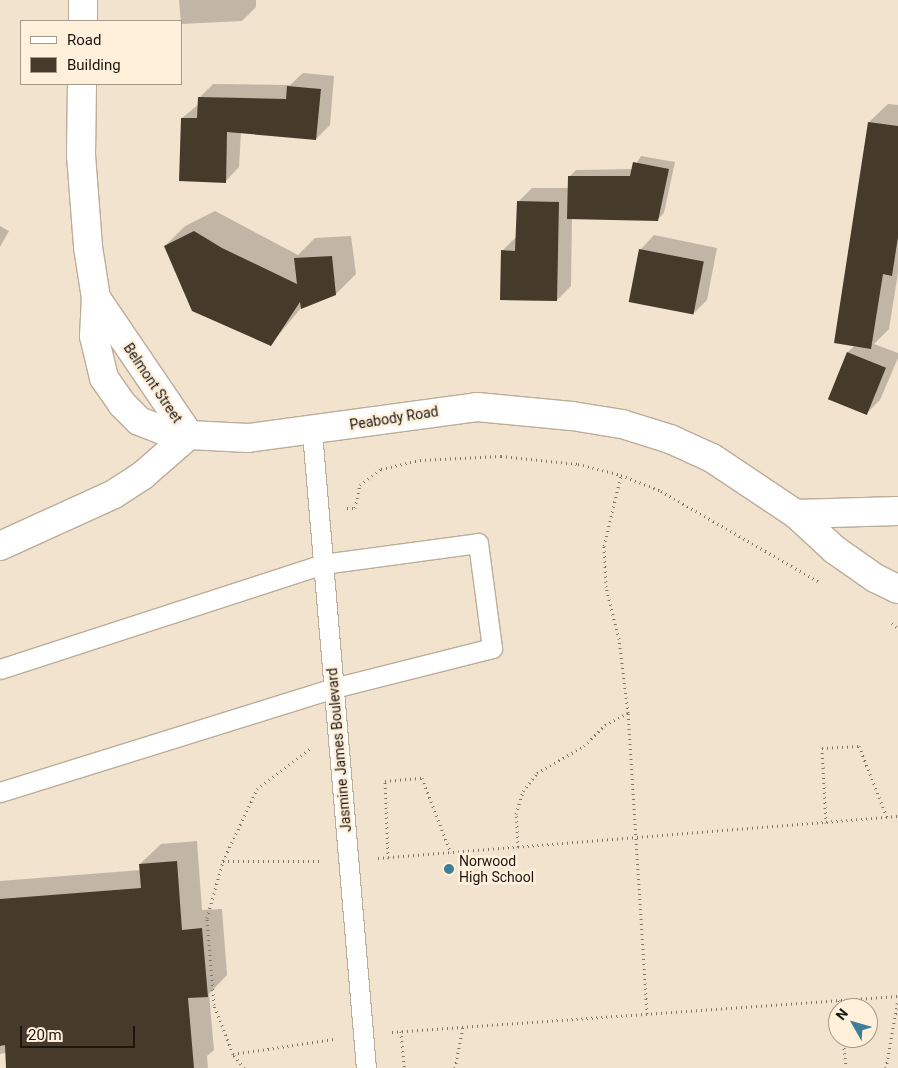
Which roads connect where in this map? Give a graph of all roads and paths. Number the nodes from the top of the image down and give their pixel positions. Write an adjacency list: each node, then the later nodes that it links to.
1 (82, 0): 2 (street)
2 (83, 20)
3 (82, 85): 4 (street, Belmont Street)
4 (96, 298): 6 (street, Belmont Street); 6 (street, Belmont Street)
5 (312, 432): 6 (street, Peabody Road); 8 (lane, Jasmine James Boulevard); 10 (street, Peabody Road)
6 (189, 435): 11 (street)
7 (621, 475): 8 (path); 13 (path); 19 (path)
8 (319, 509): 12 (lane, Jasmine James Boulevard)
9 (898, 511): 10 (street)
10 (796, 514): 14 (street, Peabody Road)
11 (0, 546)
12 (323, 564): 17 (lane); 18 (lane, Jasmine James Boulevard); 18 (lane)
13 (827, 586)
14 (898, 589)
15 (890, 622): 16 (path)
16 (898, 628)
17 (0, 669)
18 (334, 688): 20 (lane, Jasmine James Boulevard); 21 (lane)
19 (628, 713): 25 (path); 26 (path)
20 (337, 728): 29 (lane, Jasmine James Boulevard); 30 (path)
21 (0, 792)
22 (898, 816): 23 (path)
23 (887, 817): 24 (path); 24 (path)
24 (826, 823): 25 (path)
25 (636, 838): 26 (path); 34 (path)
26 (518, 847): 27 (path)
27 (450, 853): 28 (path); 28 (path)
28 (388, 858): 29 (path)
29 (348, 860): 30 (path); 37 (lane, Jasmine James Boulevard)
30 (223, 861): 39 (path)
31 (898, 998): 32 (path); 45 (path)
32 (878, 999)
33 (828, 1001): 34 (path)
34 (647, 1014): 35 (path)
35 (463, 1027): 36 (path); 43 (path)
36 (401, 1032): 37 (path); 42 (path)
37 (363, 1034): 39 (path); 41 (lane, Jasmine James Boulevard)
38 (844, 1048): 44 (path)
39 (234, 1054): 40 (path)
40 (244, 1068)
41 (366, 1068)
42 (404, 1068)
43 (455, 1068)
44 (846, 1068)
45 (886, 1068)

